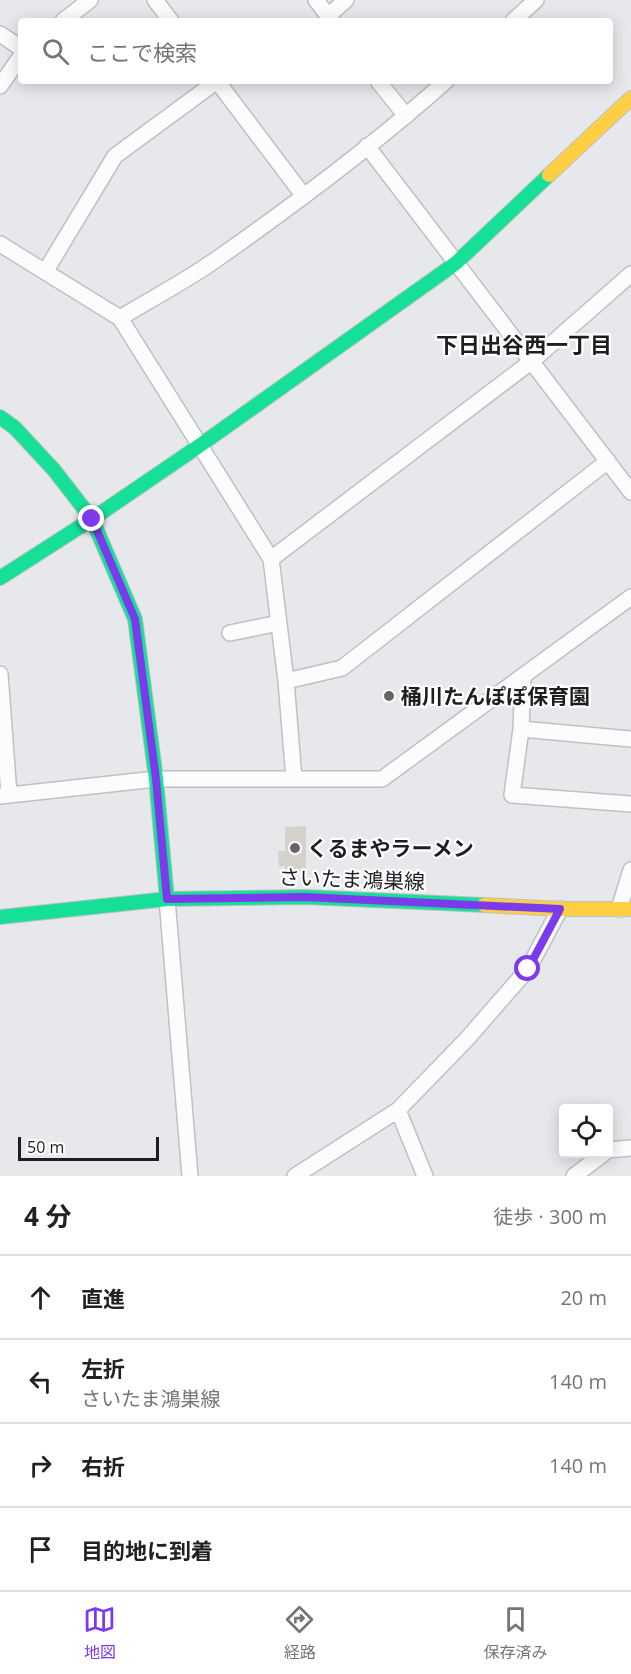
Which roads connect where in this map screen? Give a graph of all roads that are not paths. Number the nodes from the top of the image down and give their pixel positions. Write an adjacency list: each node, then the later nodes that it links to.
1 (90, 0): 6 (street)
2 (155, 0): 7 (street)
3 (316, 0): 8 (street)
4 (346, 0): 9 (street)
5 (536, 0): 10 (street)
6 (67, 18)
7 (169, 18)
8 (329, 18)
9 (331, 18)
10 (516, 18)
11 (0, 34): 12 (street)
12 (18, 46)
13 (18, 60): 18 (street)
14 (213, 84): 25 (street)
15 (219, 84): 22 (street)
16 (380, 84): 20 (street)
17 (443, 84): 20 (street)
18 (0, 86)
19 (631, 98): 24 (street)
20 (406, 116): 21 (street)
21 (367, 146): 22 (street); 24 (street)
22 (303, 195): 27 (street)
23 (0, 244): 25 (street)
24 (456, 263): 28 (street); 30 (street)
25 (45, 273): 27 (street)
26 (629, 282): 28 (street)
27 (120, 318): 30 (street)
28 (532, 361): 31 (street); 34 (street)
29 (0, 417): 33 (street)
30 (199, 446): 33 (street); 34 (street)
31 (608, 461): 32 (street); 41 (street)
32 (631, 492)
33 (92, 519): 35 (street); 44 (street)
34 (271, 559): 37 (street)
35 (0, 578)
36 (631, 597): 40 (street)
37 (279, 623): 38 (street); 41 (street)
38 (230, 633)
39 (0, 674): 46 (street)
40 (523, 678): 42 (street); 45 (street)
41 (286, 681): 45 (street)
42 (521, 729): 43 (street); 47 (street)
43 (631, 739)
44 (156, 779): 45 (street); 46 (street); 49 (street)
45 (294, 779)
46 (5, 795)
47 (631, 804)
48 (631, 870): 51 (street)
49 (167, 899): 50 (street, さいたま鴻巣線); 52 (street, さいたま鴻巣線); 57 (street)
50 (560, 909): 51 (street, さいたま鴻巣線); 53 (street)
51 (625, 909)
52 (0, 917)
53 (398, 1110): 58 (street); 59 (street)
54 (631, 1148): 55 (street)
55 (613, 1149)
56 (598, 1158): 60 (street)
57 (190, 1176)
58 (295, 1176)
59 (425, 1176)
60 (574, 1176)

